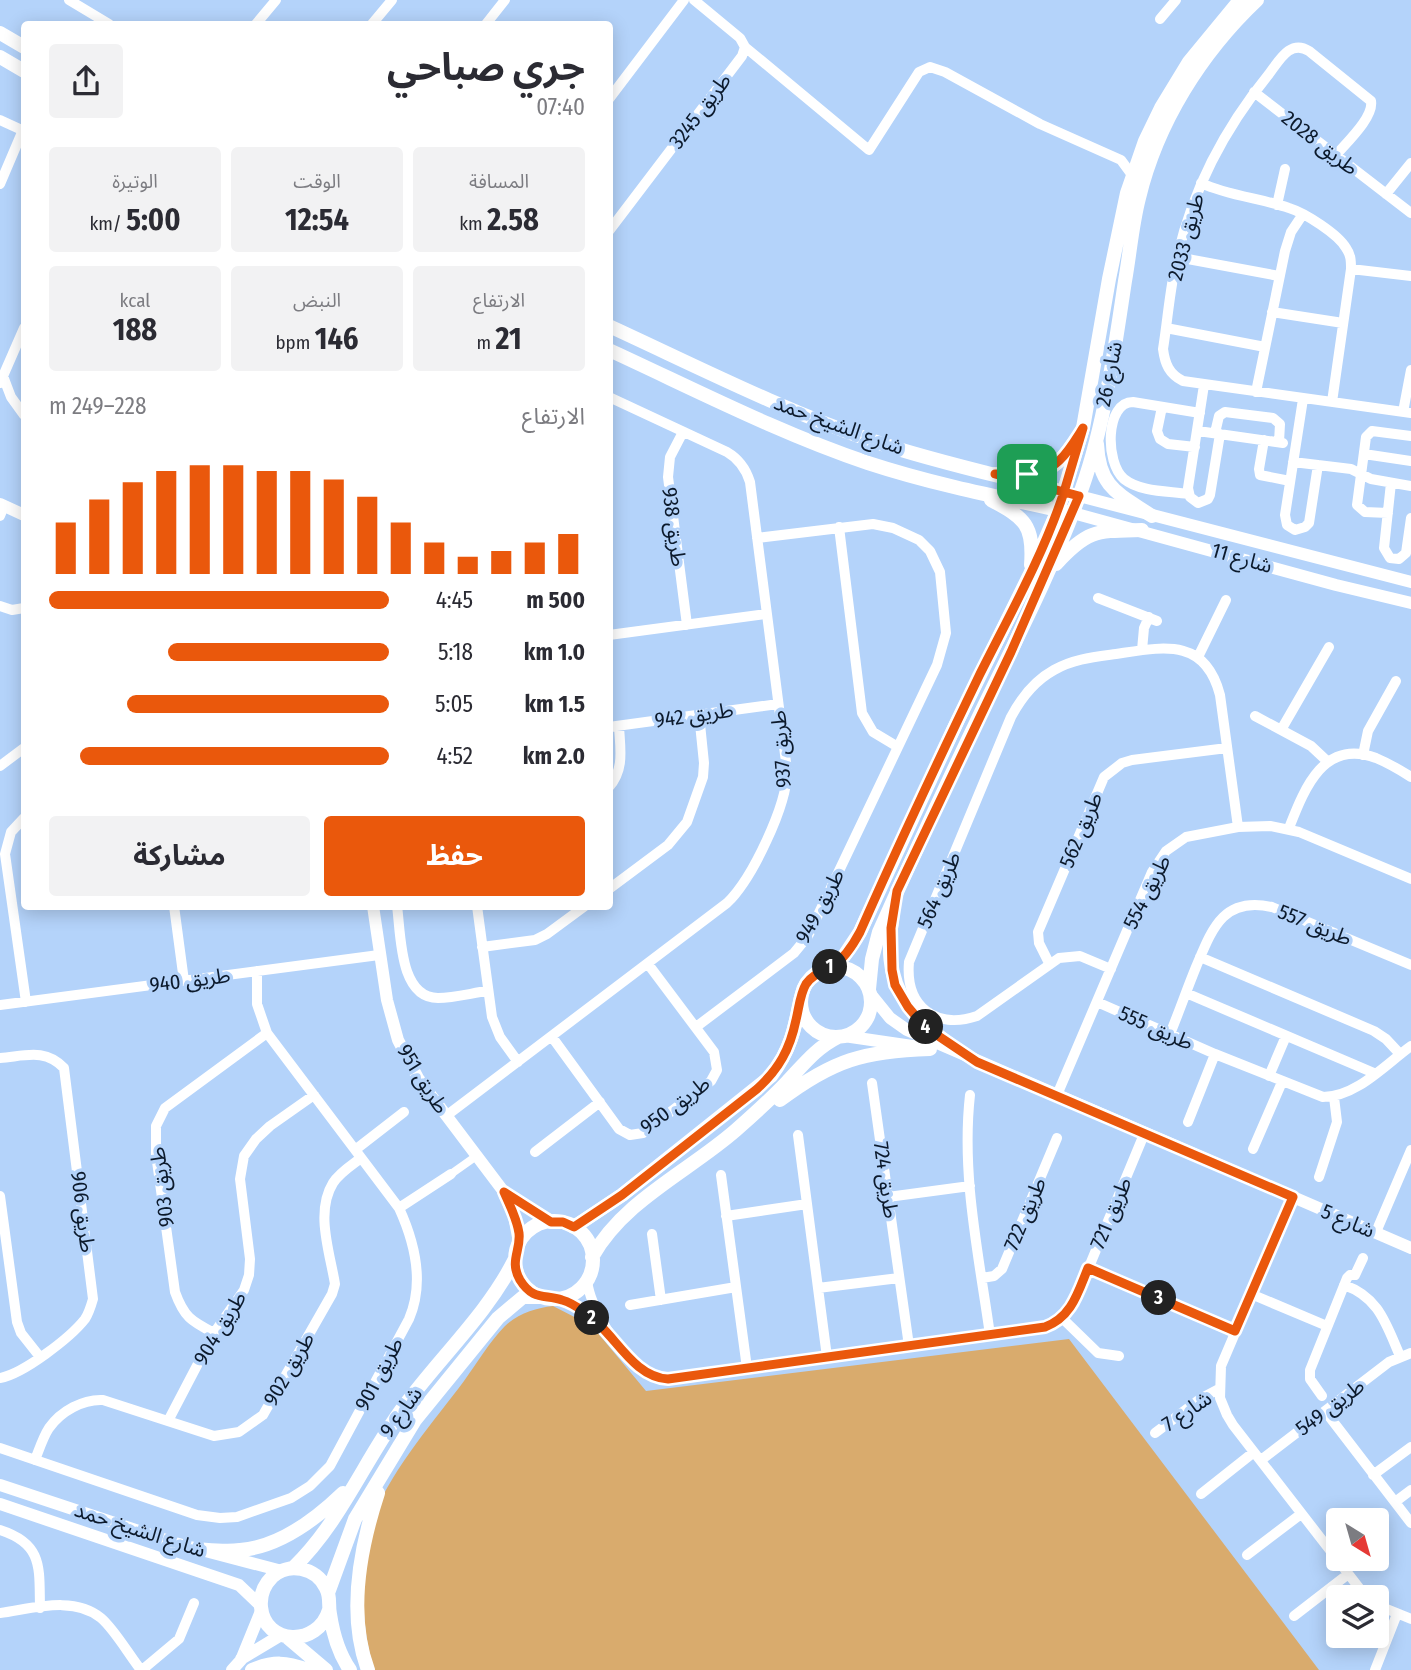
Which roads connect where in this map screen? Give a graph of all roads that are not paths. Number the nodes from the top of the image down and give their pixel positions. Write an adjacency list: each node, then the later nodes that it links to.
1 (69, 0): 11 (street)
2 (276, 0): 12 (street)
3 (392, 0): 13 (street)
4 (505, 0): 14 (street)
5 (684, 0): 21 (street)
6 (694, 0): 17 (street)
7 (1176, 0): 10 (street)
8 (1240, 0): 26 (main road, شارع 26)
9 (1257, 0): 60 (main road, شارع 26)
10 (1160, 19)
11 (104, 21)
12 (259, 21)
13 (374, 21)
14 (488, 21)
15 (0, 33): 16 (main road)
16 (21, 45)
17 (745, 47): 27 (street); 37 (street, طريق 3245)
18 (0, 57): 19 (main road)
19 (21, 69)
20 (1254, 92): 25 (street, طريق 2028); 25 (street, طريق 2033); 31 (street, طريق 2033)
21 (613, 94)
22 (0, 120): 23 (street)
23 (21, 130)
24 (21, 138): 32 (street)
25 (1336, 155): 33 (street, طريق 2028)
26 (1138, 158): 27 (street); 30 (main road, شارع 26)
27 (1121, 160): 30 (street)
28 (1411, 163): 33 (street)
29 (1284, 169): 34 (street)
30 (1132, 175): 60 (main road, شارع 26)
31 (1201, 183): 34 (street); 38 (street, طريق 2033)
32 (0, 184)
33 (1386, 194): 35 (street, طريق 2028)
34 (1277, 205): 36 (street)
35 (1411, 213)
36 (1303, 214): 39 (street); 40 (street)
37 (613, 225)
38 (1177, 257): 40 (street); 45 (street, طريق 2033)
39 (1351, 269): 41 (street); 43 (street)
40 (1279, 276): 42 (street)
41 (1411, 276)
42 (1272, 312): 43 (street); 47 (street)
43 (1343, 323): 55 (street)
44 (613, 328): 74 (main road, شارع الشيخ حمد)
45 (1166, 328): 47 (street); 51 (street, طريق 2033)
46 (21, 336): 50 (street)
47 (1265, 347): 52 (street)
48 (613, 352): 78 (main road, شارع الشيخ حمد)
49 (1411, 370): 58 (street)
50 (1, 379): 57 (street)
51 (1204, 385): 52 (street, طريق 2033); 59 (street)
52 (1256, 392): 53 (street, طريق 2033)
53 (1303, 398): 55 (street, طريق 2033); 67 (street)
54 (613, 399): 62 (street, طريق 937)
55 (1332, 402): 58 (street, طريق 2033)
56 (1162, 407): 59 (street); 68 (street); 80 (street)
57 (21, 411)
58 (1407, 412)
59 (1200, 413): 61 (street)
60 (1090, 431): 74 (main road); 79 (main road, شارع 26); 81 (main road, شارع 26); 86 (main road)
61 (1198, 431): 63 (street); 68 (street)
62 (683, 432): 90 (street, طريق 937); 102 (street, طريق 938)
63 (1217, 434): 65 (street); 66 (street); 80 (street)
64 (1411, 436): 69 (street)
65 (1264, 440): 66 (street); 75 (street)
66 (1279, 442): 67 (street)
67 (1296, 445): 71 (street)
68 (1195, 447): 80 (street)
69 (1364, 454): 70 (street); 73 (street)
70 (1411, 461)
71 (1293, 462): 72 (street); 75 (street)
72 (1318, 465): 73 (street); 75 (street)
73 (1361, 473): 76 (street); 84 (street)
74 (995, 474): 79 (main road, شارع الشيخ حمد)
75 (1290, 481)
76 (1391, 483): 77 (street); 84 (street)
77 (1411, 486)
78 (974, 492): 83 (main road, شارع الشيخ حمد); 93 (main road)
79 (1064, 492): 81 (main road, شارع الشيخ حمد); 83 (main road, شارع 26)
80 (1188, 494)
81 (1079, 496): 83 (main road, شارع 26); 86 (street, شارع 11)
82 (1, 509): 85 (street)
83 (1065, 511): 89 (street, شارع 11); 93 (main road, شارع 26); 94 (main road, شارع 26)
84 (1388, 513): 91 (street)
85 (21, 514)
86 (1152, 516): 95 (street, شارع 11)
87 (1411, 518): 91 (street)
88 (839, 527): 90 (street, طريق 949); 113 (street); 113 (street, طريق 949)
89 (1142, 530): 94 (main road); 98 (street, شارع 11)
90 (757, 538): 101 (street, طريق 937)
91 (1404, 555): 92 (street)
92 (1411, 566)
93 (1030, 574): 140 (main road, شارع 26)
94 (1046, 575): 126 (main road, شارع 26)
95 (1411, 582)
96 (1098, 598): 105 (street)
97 (1226, 600): 106 (street)
98 (1411, 603)
99 (0, 606): 100 (street)
100 (21, 608)
101 (766, 614): 102 (street); 108 (street, طريق 937)
102 (687, 625): 103 (street)
103 (613, 634)
104 (1329, 647): 112 (street)
105 (1142, 650): 106 (street, طريق 564); 137 (street, طريق 564)
106 (1198, 657): 114 (street)
107 (1396, 681): 116 (street)
108 (778, 704): 109 (street, طريق 942); 138 (street, طريق 937)
109 (699, 715): 111 (street, طريق 942); 125 (street)
110 (1255, 716): 112 (street)
111 (614, 726): 120 (street)
112 (1281, 730): 117 (street)
113 (898, 747): 151 (street, طريق 949)
114 (1227, 748): 122 (street); 137 (street, طريق 562)
115 (21, 750): 118 (street)
116 (1363, 755): 117 (street); 119 (street)
117 (1328, 762): 123 (street)
118 (0, 766)
119 (1411, 777)
120 (613, 782)
121 (21, 821): 127 (street)
122 (1238, 827): 123 (street, طريق 554); 141 (street, طريق 554)
123 (1289, 828): 124 (street, طريق 554)
124 (1411, 880)
125 (613, 886)
126 (897, 891): 144 (main road, شارع 26); 159 (main road)
127 (13, 909): 128 (street); 148 (street)
128 (0, 910)
129 (175, 910): 143 (street)
130 (373, 910): 135 (street, طريق 951)
131 (398, 910): 145 (street)
132 (477, 910): 134 (street)
133 (580, 910): 134 (street)
134 (482, 947): 145 (street)
135 (379, 955): 142 (street, طريق 940); 175 (street, طريق 951)
136 (1200, 957): 139 (street, طريق 557); 146 (street, طريق 557); 161 (street)
137 (1049, 963): 141 (street, طريق 564)
138 (648, 964): 151 (street, طريق 950); 156 (street, طريق 937)
139 (1411, 965)
140 (832, 967): 144 (main road); 147 (main road)
141 (1111, 969): 149 (street, طريق 554)
142 (257, 971): 143 (street, طريق 940); 152 (street, طريق 901)
143 (184, 981): 148 (street, طريق 940)
144 (869, 990): 154 (main road); 159 (street, شارع 5)
145 (487, 991): 163 (street)
146 (1186, 993): 153 (street, طريق 557); 155 (street)
147 (801, 997): 154 (main road); 198 (main road)
148 (26, 1002): 150 (street, طريق 940)
149 (1097, 1002): 153 (street, طريق 555); 171 (street, طريق 554)
150 (0, 1005)
151 (696, 1027): 173 (street, طريق 950)
152 (267, 1033): 169 (street, طريق 901); 221 (street, طريق 903)
153 (1170, 1034): 160 (street, طريق 555)
154 (841, 1036): 158 (street, شارع 5); 178 (main road)
155 (1286, 1036): 165 (street); 166 (street)
156 (552, 1037): 163 (street, طريق 937); 173 (street, طريق 950)
157 (1411, 1046): 161 (street)
158 (930, 1049): 164 (street, شارع 5); 178 (main road)
159 (957, 1050): 164 (street, شارع 5)
160 (1214, 1054): 166 (street, طريق 555); 176 (street, طريق 555)
161 (1400, 1055): 165 (street)
162 (0, 1058): 227 (street, طريق 906)
163 (518, 1062): 175 (street, طريق 937)
164 (977, 1062): 171 (street, شارع 5)
165 (1374, 1073): 172 (street)
166 (1269, 1076): 167 (street, طريق 555)
167 (1282, 1082): 172 (street, طريق 555); 181 (street)
168 (872, 1083): 192 (street, طريق 724)
169 (314, 1095): 184 (street, طريق 901); 221 (street, طريق 904)
170 (970, 1095): 189 (street, طريق 722)
171 (1057, 1095): 177 (street, شارع 5)
172 (1334, 1097): 188 (street)
173 (600, 1102): 183 (street)
174 (404, 1112): 184 (street, طريق 902)
175 (446, 1116): 185 (street, طريق 951)
176 (1188, 1122)
177 (1144, 1132): 193 (street, شارع 5); 206 (street, طريق 721)
178 (733, 1133): 203 (main road)
179 (798, 1135): 194 (street)
180 (1056, 1138): 208 (street, طريق 722)
181 (1253, 1149)
182 (1411, 1150): 199 (street)
183 (535, 1152)
184 (358, 1154): 195 (street, طريق 901); 234 (street, طريق 902)
185 (475, 1157): 186 (street); 190 (street, طريق 951)
186 (451, 1174): 195 (street)
187 (721, 1175): 196 (street)
188 (1319, 1177)
189 (970, 1186): 192 (street); 208 (street, طريق 722)
190 (504, 1192): 197 (street, طريق 951); 201 (street, طريق 951)
191 (0, 1196): 227 (street)
192 (888, 1197): 207 (street, طريق 724)
193 (1293, 1197): 199 (street, شارع 5); 213 (street, شارع 7)
194 (807, 1204): 196 (street); 212 (street)
195 (399, 1208): 239 (street, طريق 901)
196 (726, 1216): 211 (street)
197 (551, 1222): 198 (main road); 201 (main road)
198 (574, 1227): 203 (main road)
199 (1376, 1232): 202 (street, شارع 5)
200 (652, 1234): 216 (street)
201 (519, 1242): 205 (main road)
202 (1411, 1248)
203 (592, 1257): 209 (main road)
204 (1363, 1258): 210 (street, طريق 549)
205 (514, 1259): 214 (main road); 242 (main road, شارع 9)
206 (1088, 1268): 218 (street, طريق 721); 220 (street)
207 (899, 1278): 212 (street); 224 (street, طريق 724)
208 (982, 1278): 222 (street, طريق 722)
209 (587, 1280): 215 (main road); 223 (street)
210 (1344, 1285): 219 (street, طريق 549); 225 (street, طريق 549)
211 (736, 1287): 216 (street); 229 (street)
212 (818, 1288): 228 (street)
213 (1251, 1294): 219 (street); 220 (street, شارع 7)
214 (542, 1297): 215 (main road); 240 (main road, شارع 9)
215 (560, 1299): 223 (street)
216 (661, 1300): 217 (street)
217 (630, 1305)
218 (1062, 1318): 222 (street); 226 (street)
219 (1328, 1326): 232 (street, طريق 549)
220 (1235, 1331): 231 (street, شارع 7)
221 (214, 1333): 234 (street, طريق 904)
222 (990, 1335): 224 (street)
223 (612, 1336): 229 (street)
224 (909, 1346): 228 (street)
225 (1406, 1354): 233 (street, طريق 549)
226 (1119, 1356)
227 (40, 1357): 230 (street, طريق 906)
228 (827, 1357): 229 (street)
229 (747, 1368)
230 (0, 1378)
231 (1219, 1389): 235 (street, شارع 7); 238 (street, شارع 7)
232 (1322, 1396)
233 (1325, 1411): 238 (street, طريق 549); 241 (street)
234 (168, 1420): 239 (street, طريق 902)
235 (1155, 1433)
236 (1411, 1447): 241 (street)
237 (0, 1448): 239 (street, طريق 901)
238 (1257, 1456): 245 (street); 248 (street, شارع 7)
239 (34, 1460)
240 (385, 1472): 256 (main road, شارع 9); 274 (main road)
241 (1374, 1475): 246 (street)
242 (356, 1480): 251 (main road); 253 (main road, شارع 9)
243 (0, 1485): 251 (street, شارع الشيخ حمد)
244 (1411, 1490): 246 (street)
245 (1201, 1493)
246 (1395, 1502): 249 (street)
247 (0, 1504): 259 (street, شارع الشيخ حمد)
248 (1301, 1514): 252 (street); 254 (street, شارع 7)
249 (1411, 1523)
250 (0, 1530): 258 (street)
251 (197, 1549): 253 (street, شارع الشيخ حمد)
252 (1247, 1555)
253 (288, 1569): 256 (main road); 259 (main road)
254 (1347, 1575): 255 (street, شارع 7); 264 (street)
255 (1356, 1585)
256 (328, 1593): 260 (main road)
257 (194, 1603): 268 (street)
258 (40, 1608): 262 (street); 268 (street)
259 (261, 1609): 266 (main road); 267 (street)
260 (329, 1610): 266 (main road); 273 (main road)
261 (1389, 1610): 263 (street)
262 (0, 1613)
263 (1397, 1614): 265 (street); 275 (street)
264 (1294, 1616)
265 (1411, 1619)
266 (284, 1636): 267 (street); 272 (main road)
267 (241, 1660): 269 (street)
268 (141, 1670)
269 (232, 1670)
270 (252, 1670): 271 (main road)
271 (308, 1670)
272 (326, 1670)
273 (350, 1670)
274 (368, 1670)
275 (1375, 1670)

